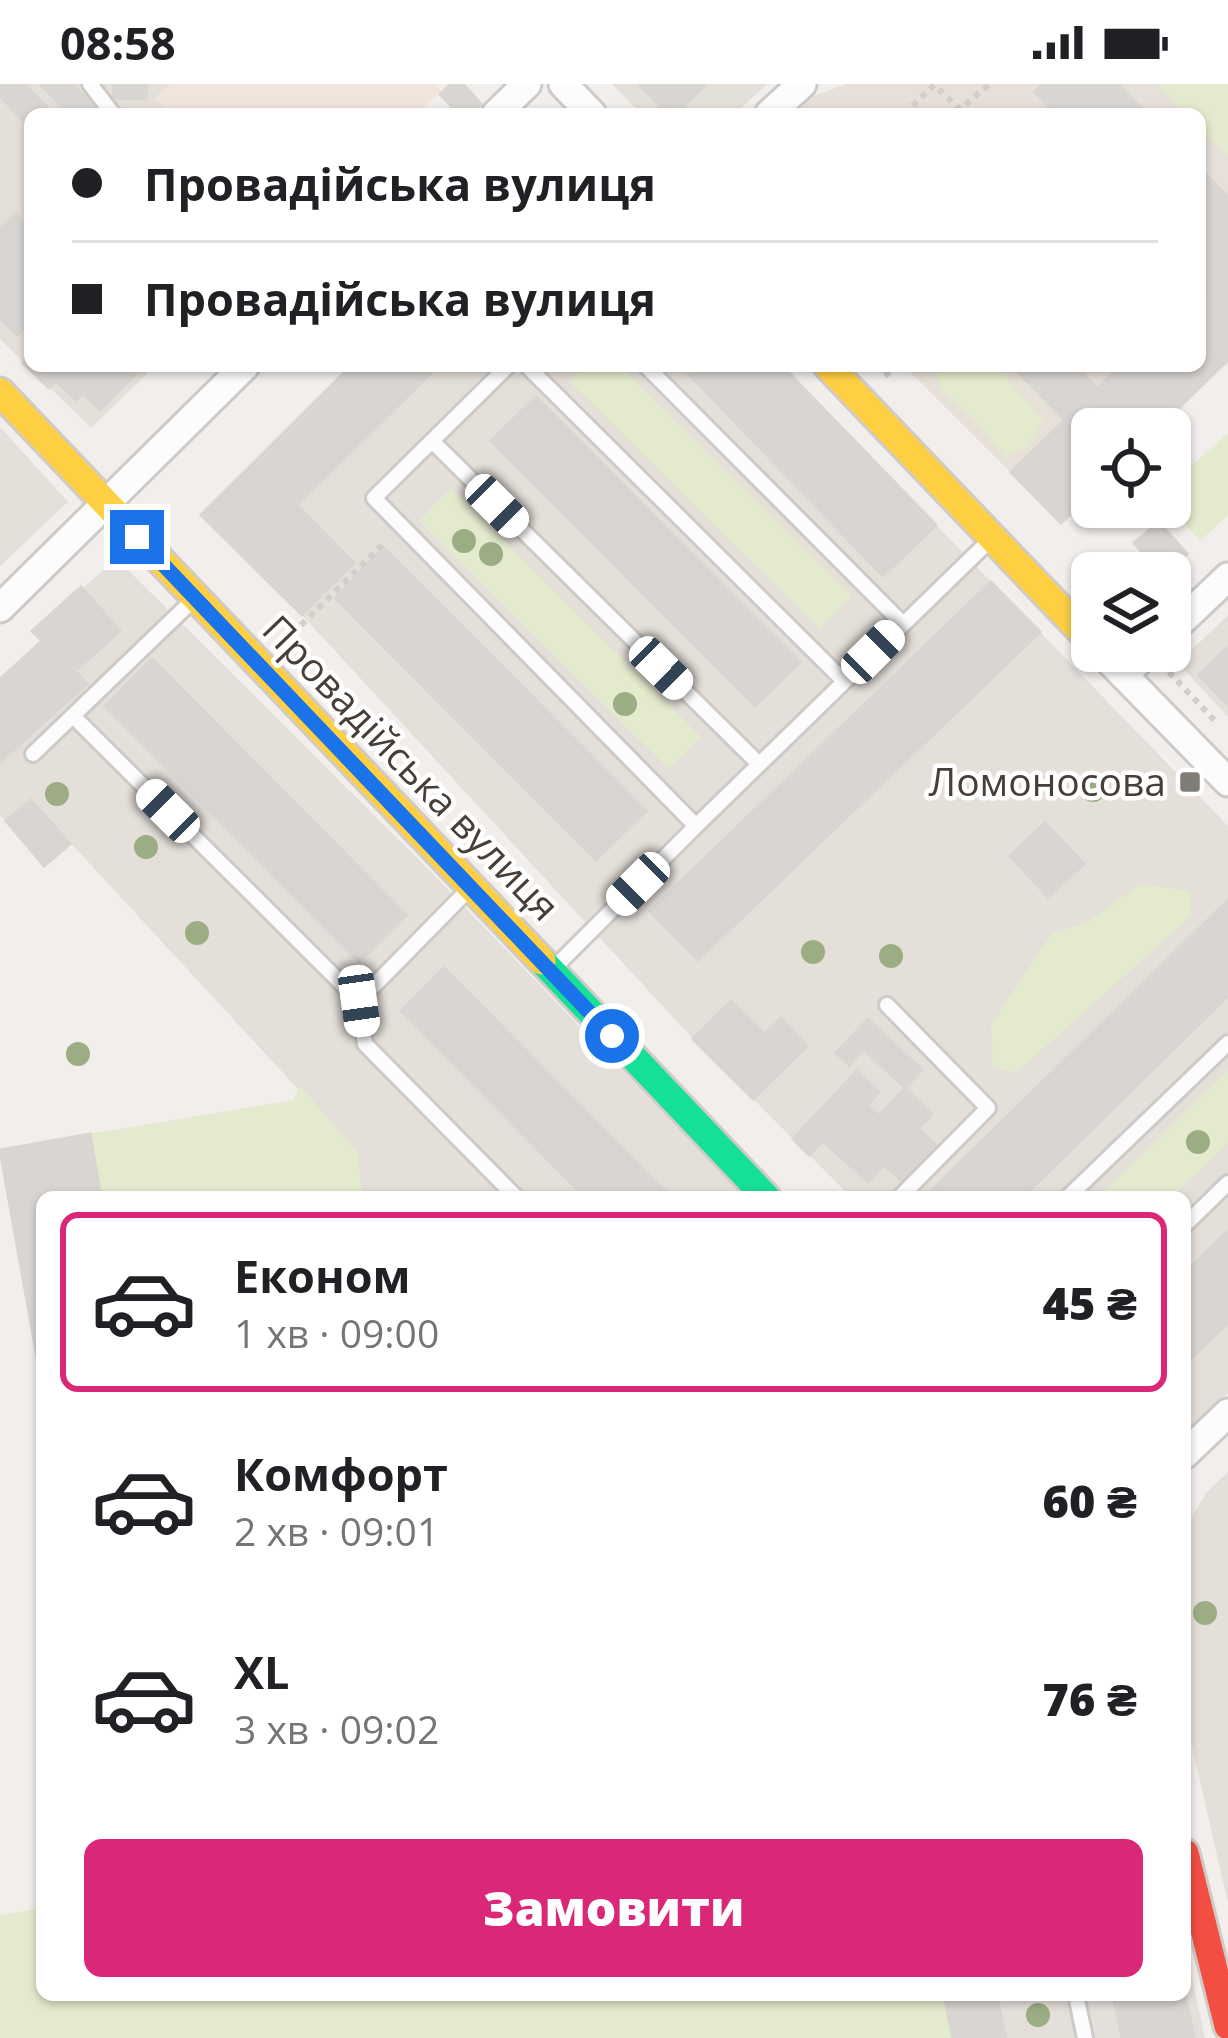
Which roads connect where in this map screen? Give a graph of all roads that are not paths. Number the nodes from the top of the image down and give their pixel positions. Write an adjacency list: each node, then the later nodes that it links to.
1 (90, 84): 5 (lane)
2 (526, 84): 6 (street)
3 (563, 84): 7 (street)
4 (802, 84): 8 (street)
5 (108, 108)
6 (502, 108)
7 (586, 108)
8 (776, 108)
9 (238, 372): 16 (street)
10 (502, 372): 15 (lane)
11 (533, 372): 27 (lane)
12 (652, 372): 23 (lane)
13 (834, 372): 17 (street)
14 (0, 392): 16 (street, Провадійська вулиця)
15 (432, 441): 30 (lane); 32 (lane)
16 (107, 506): 19 (street, Провадійська вулиця); 20 (street)
17 (992, 538): 22 (street); 23 (lane)
18 (1228, 577): 21 (street)
19 (196, 598): 28 (lane); 33 (street, Провадійська вулиця)
20 (0, 608)
21 (1191, 612)
22 (1071, 620)
23 (902, 623): 27 (lane)
24 (1121, 672): 26 (street)
25 (1129, 672): 26 (street)
26 (1124, 675): 31 (street)
27 (844, 681): 30 (lane)
28 (73, 716): 29 (lane); 35 (lane)
29 (33, 754)
30 (759, 764): 32 (lane)
31 (1228, 782)
32 (696, 826): 34 (lane)
33 (471, 888): 34 (street, Провадійська вулиця); 35 (lane)
34 (551, 971): 40 (street, Провадійська вулиця)
35 (359, 1001): 39 (lane)
36 (887, 1005): 41 (lane)
37 (1228, 1042): 42 (lane)
38 (1228, 1183): 43 (lane)
39 (510, 1191)
40 (760, 1191)
41 (906, 1191)
42 (1074, 1191)
43 (1191, 1219)
44 (1228, 1413): 45 (street)
45 (1191, 1448)
46 (1191, 1877): 48 (street)
47 (1077, 2001): 49 (lane)
48 (1228, 2026)
49 (1085, 2038)

